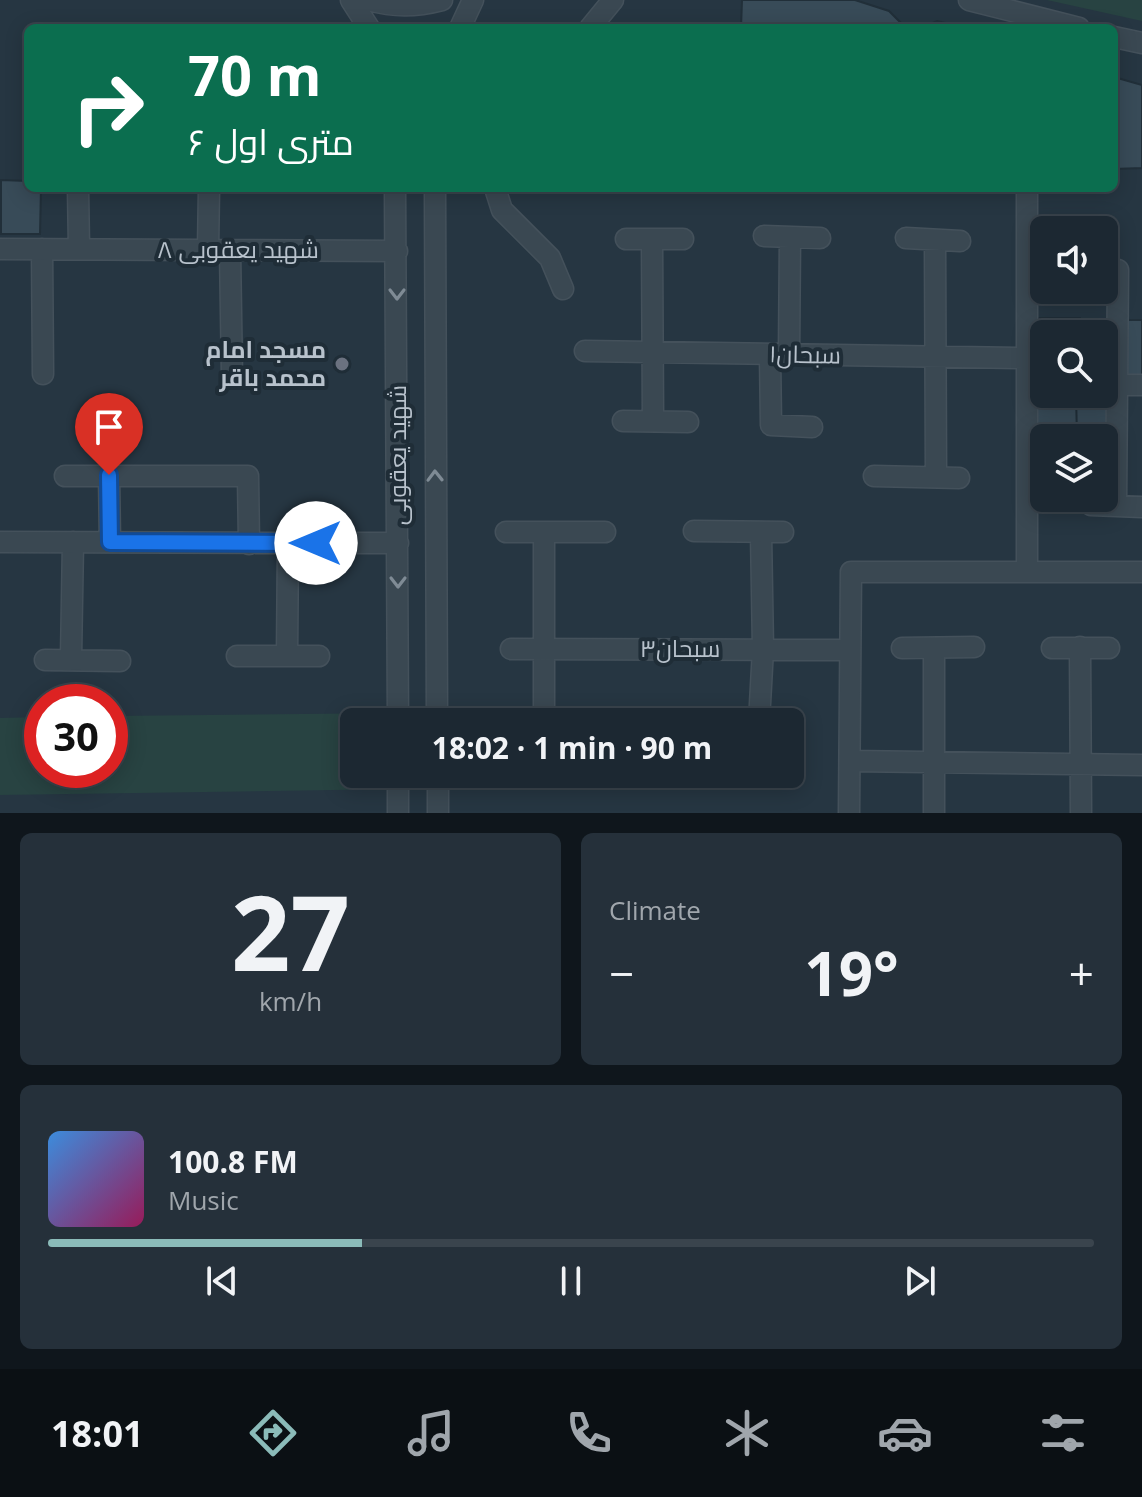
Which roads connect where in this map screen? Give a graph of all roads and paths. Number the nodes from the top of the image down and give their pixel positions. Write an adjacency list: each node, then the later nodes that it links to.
1 (351, 0): 8 (street)
2 (368, 0): 3 (street)
3 (442, 0)
4 (473, 0): 9 (street)
5 (613, 0): 10 (street)
6 (969, 0): 7 (street)
7 (1029, 22)
8 (366, 24)
9 (462, 24)
10 (593, 24)
11 (1118, 38): 12 (street)
12 (1142, 43)
13 (78, 192): 30 (street)
14 (209, 192): 31 (street)
15 (395, 192): 33 (street, شهید یعقوبی)
16 (435, 192): 88 (street, شهید یعقوبی, one-way to 16)
17 (496, 192): 34 (street)
18 (1027, 192): 39 (street)
19 (764, 236): 20 (street)
20 (790, 237): 21 (street); 37 (street)
21 (820, 238)
22 (906, 238): 26 (street)
23 (626, 239): 25 (street)
24 (683, 239): 25 (street)
25 (652, 240): 36 (street)
26 (935, 240): 27 (street); 38 (street)
27 (960, 241)
28 (0, 249): 29 (street, شهید یعقوبی ۸)
29 (42, 249): 30 (street, شهید یعقوبی ۸); 40 (street)
30 (79, 249): 31 (street, شهید یعقوبی ۸)
31 (208, 250): 32 (street, شهید یعقوبی ۸)
32 (230, 250): 33 (street, شهید یعقوبی ۸); 42 (street)
33 (397, 251): 67 (street, شهید یعقوبی, one-way to 67)
34 (563, 289)
35 (585, 351): 36 (street, سبحان۱)
36 (652, 352): 37 (street, سبحان۱); 46 (street)
37 (780, 354): 38 (street, سبحان۱); 49 (street)
38 (936, 358): 39 (street, سبحان۱); 53 (street)
39 (1025, 358): 41 (street)
40 (43, 374)
41 (1030, 374)
42 (232, 376)
43 (1118, 385): 44 (street)
44 (1142, 385)
45 (1033, 408): 69 (street)
46 (653, 420): 47 (street); 48 (street)
47 (623, 421)
48 (688, 422)
49 (812, 427)
50 (109, 475): 51 (street); 65 (street); 68 (street)
51 (65, 476)
52 (874, 476): 53 (street)
53 (936, 477): 54 (street)
54 (959, 478)
55 (1118, 505): 56 (street)
56 (1142, 507)
57 (694, 531): 62 (street)
58 (506, 532): 59 (street)
59 (544, 532): 60 (street); 78 (street)
60 (605, 532)
61 (783, 532): 62 (street)
62 (761, 533): 79 (street)
63 (0, 542): 64 (street)
64 (73, 542): 65 (street); 84 (street)
65 (110, 542): 68 (street)
66 (288, 543): 67 (street); 68 (street); 82 (street)
67 (398, 543): 87 (street, شهید یعقوبی, one-way to 87)
68 (249, 544)
69 (1027, 572): 70 (street); 80 (street)
70 (1142, 572)
71 (974, 647): 74 (street)
72 (1080, 647): 75 (street); 76 (street); 93 (street)
73 (902, 648): 74 (street)
74 (934, 648): 92 (street)
75 (1052, 648)
76 (1109, 648)
77 (511, 649): 78 (street, سبحان۳)
78 (543, 649): 79 (street, سبحان۳); 89 (street)
79 (763, 649): 80 (street, سبحان۳); 90 (street)
80 (850, 650): 91 (street)
81 (237, 656): 82 (street)
82 (287, 656): 83 (street)
83 (319, 656)
84 (71, 658): 85 (street); 86 (street)
85 (45, 660)
86 (120, 661)
87 (398, 708)
88 (437, 708)
89 (544, 708)
90 (760, 708)
91 (850, 761): 92 (street); 99 (street)
92 (935, 764): 93 (street); 100 (street)
93 (1081, 764): 94 (street); 101 (street)
94 (1142, 765)
95 (398, 788): 97 (street)
96 (438, 788): 98 (street)
97 (398, 813)
98 (438, 813)
99 (849, 813)
100 (934, 813)
101 (1081, 813)

